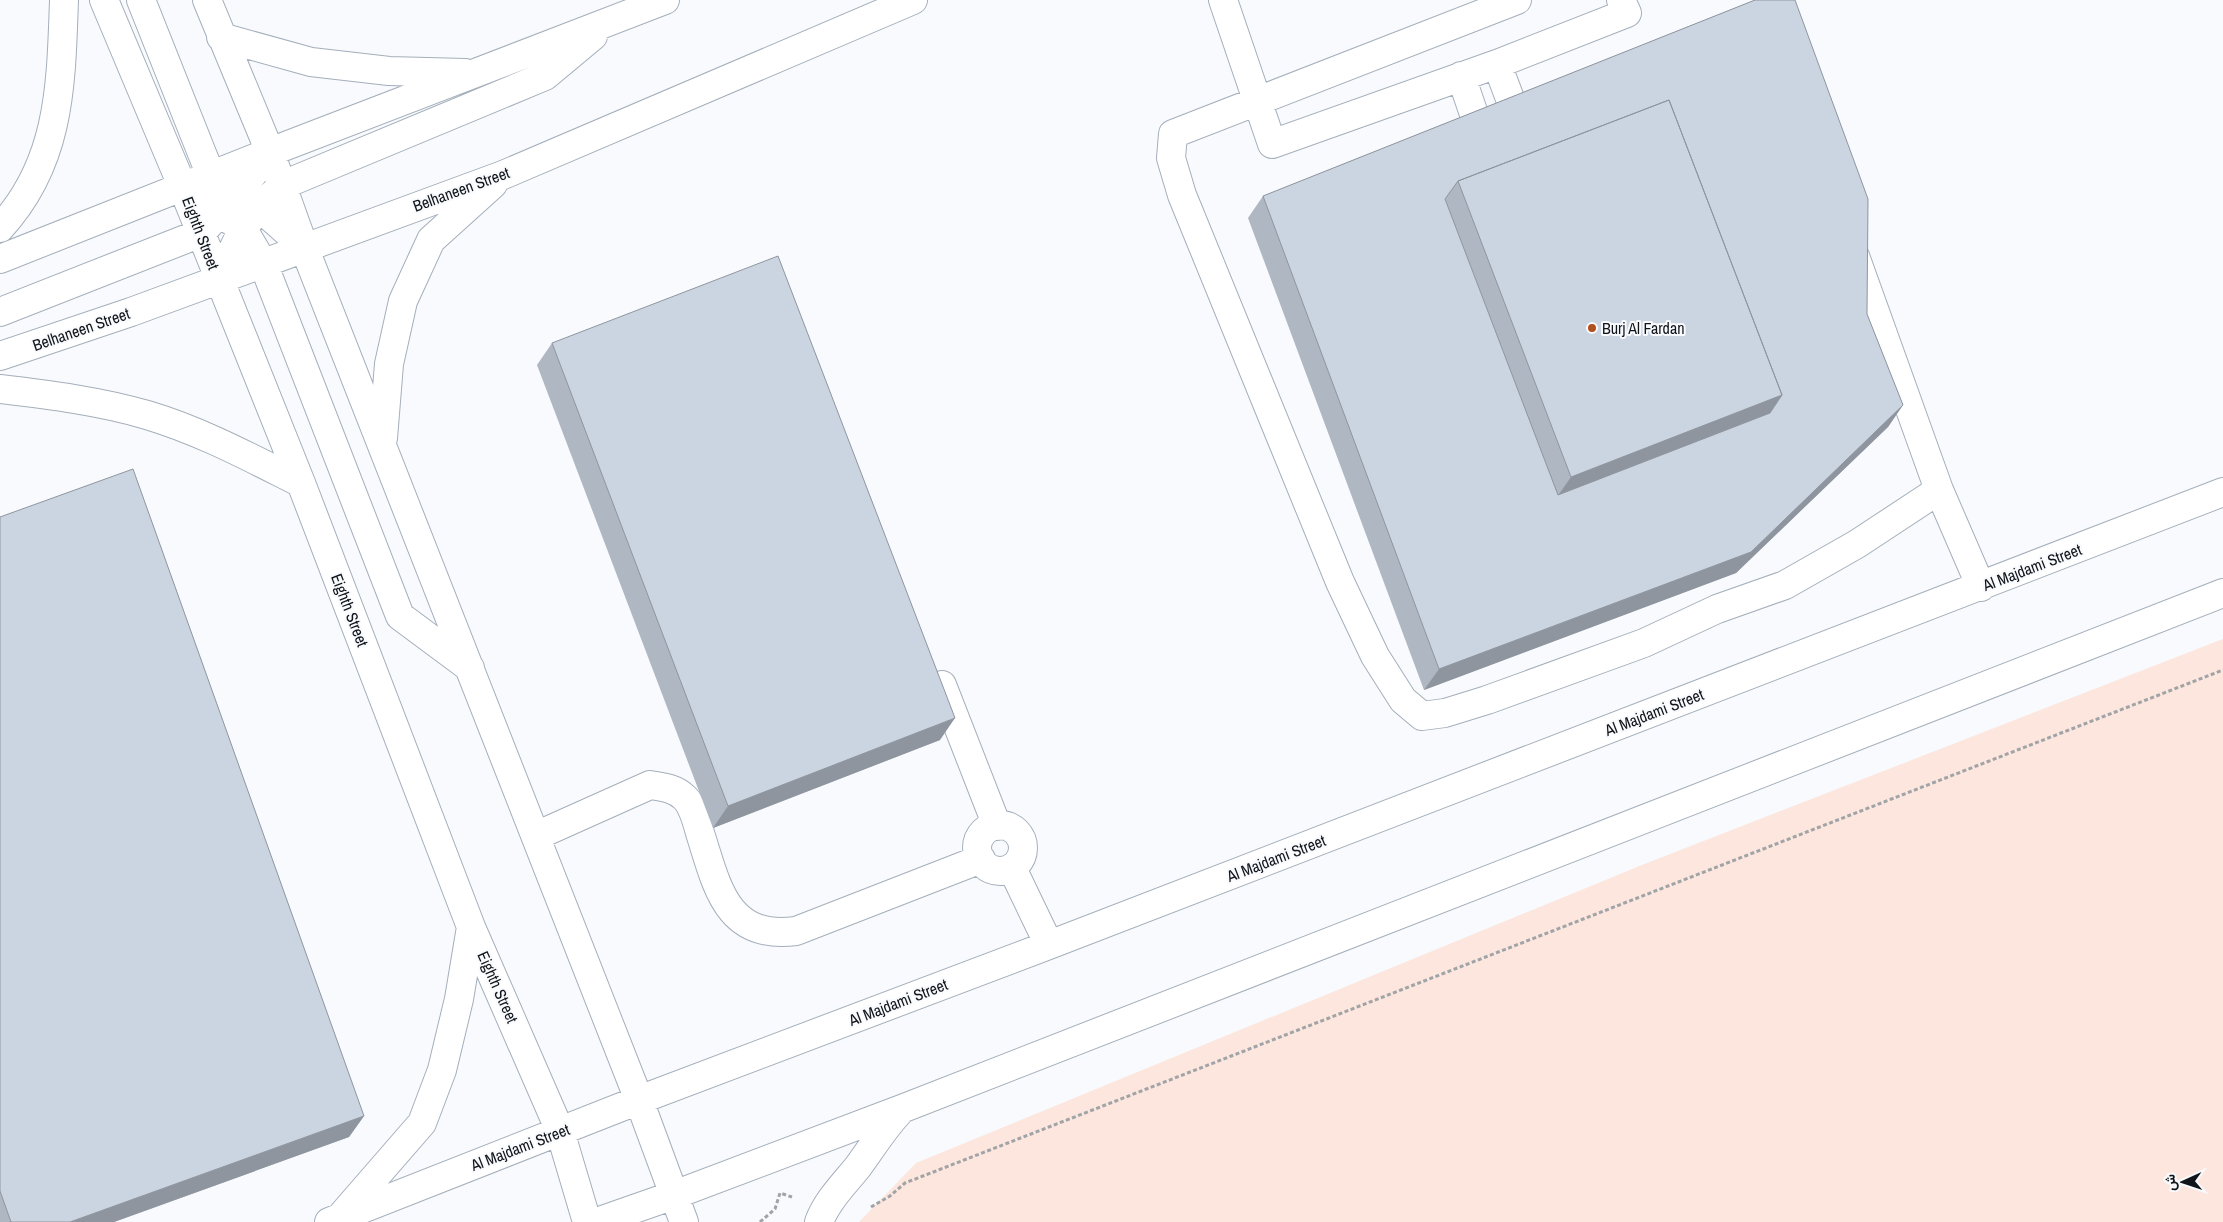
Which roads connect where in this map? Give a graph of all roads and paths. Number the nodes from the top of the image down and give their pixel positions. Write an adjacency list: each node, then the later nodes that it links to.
1 (64, 0): 25 (street)
2 (104, 0): 22 (street, Eighth Street)
3 (141, 0): 20 (street)
4 (207, 0): 11 (street)
5 (663, 0): 10 (street)
6 (913, 0): 19 (street, Belhaneen Street)
7 (1223, 0): 15 (street)
8 (1516, 0): 15 (street)
9 (1621, 0): 12 (street)
10 (609, 22): 13 (street); 21 (street)
11 (222, 37): 13 (street); 18 (street)
12 (1498, 64): 14 (street); 16 (street)
13 (479, 73): 18 (street)
14 (1461, 76): 15 (street); 17 (street)
15 (1256, 99): 37 (street)
16 (1515, 112)
17 (1478, 126)
18 (270, 152): 20 (street); 21 (street); 23 (street)
19 (503, 174): 28 (street, Belhaneen Street); 35 (street)
20 (211, 176): 22 (street); 23 (street)
21 (283, 186): 23 (street); 28 (street)
22 (184, 188): 24 (street, Eighth Street); 29 (street)
23 (248, 200): 24 (street); 26 (street); 28 (street)
24 (210, 223): 26 (street); 31 (street, Eighth Street); 32 (street)
25 (0, 228)
26 (243, 229): 30 (street); 31 (street)
27 (1848, 236): 37 (street)
28 (304, 247): 30 (street, Belhaneen Street); 35 (street)
29 (0, 259)
30 (263, 263): 31 (street, Belhaneen Street); 42 (street)
31 (219, 278): 33 (street, Belhaneen Street); 36 (street, Eighth Street)
32 (0, 312)
33 (0, 356)
34 (0, 389): 36 (street)
35 (382, 444): 42 (street)
36 (301, 483): 48 (street, Eighth Street)
37 (1939, 490): 39 (street)
38 (2223, 492): 39 (street, Al Majdami Street)
39 (1981, 587): 49 (street, Al Majdami Street)
40 (2223, 594): 51 (street)
41 (932, 659): 44 (street)
42 (470, 668): 45 (street)
43 (2223, 670): 54 (path)
44 (997, 826): 46 (street); 47 (street)
45 (536, 836): 46 (street); 50 (street)
46 (981, 859): 47 (street)
47 (1012, 868): 49 (street)
48 (471, 926): 52 (street, Eighth Street); 55 (street)
49 (1049, 945): 50 (street, Al Majdami Street)
50 (639, 1100): 52 (street, Al Majdami Street); 53 (street)
51 (904, 1108): 53 (street); 54 (street)
52 (560, 1132): 55 (street, Al Majdami Street); 56 (street, Eighth Street)
53 (674, 1195): 57 (street); 58 (street)
54 (822, 1215)
55 (334, 1220)
56 (587, 1222)
57 (597, 1222)
58 (684, 1222)

